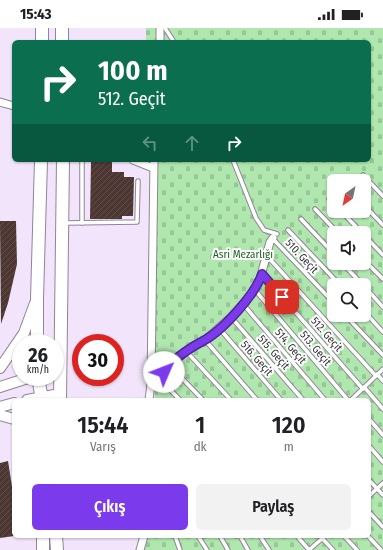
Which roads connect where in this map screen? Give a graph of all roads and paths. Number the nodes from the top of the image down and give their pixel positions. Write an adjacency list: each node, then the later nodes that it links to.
1 (42, 28): 5 (main road)
2 (62, 28): 6 (main road)
3 (160, 28): 7 (street)
4 (165, 28): 8 (lane)
5 (42, 40)
6 (62, 40)
7 (160, 40)
8 (173, 40)
9 (0, 102): 10 (street)
10 (12, 105)
11 (41, 162): 45 (main road)
12 (63, 162): 26 (main road)
13 (82, 162): 25 (lane)
14 (138, 162): 17 (street)
15 (154, 162): 17 (street)
16 (234, 162): 31 (lane, 510. Geçit)
17 (153, 168): 65 (street)
18 (138, 181): 25 (lane)
19 (371, 183): 20 (lane)
20 (383, 196)
21 (315, 209): 28 (lane)
22 (371, 212): 27 (lane)
23 (348, 218): 29 (lane)
24 (301, 220): 33 (lane)
25 (82, 222): 26 (lane)
26 (62, 223): 54 (main road)
27 (383, 225)
28 (331, 226)
29 (355, 226)
30 (288, 230): 39 (lane)
31 (275, 236): 35 (street); 44 (lane, 510. Geçit)
32 (371, 242): 34 (lane)
33 (327, 247)
34 (383, 255)
35 (267, 256): 38 (street); 61 (lane)
36 (371, 267): 41 (lane)
37 (348, 270): 40 (lane)
38 (262, 274): 42 (street); 69 (lane, 512. Geçit)
39 (333, 278)
40 (356, 278)
41 (383, 279)
42 (254, 289): 46 (street); 80 (lane, 513. Geçit)
43 (371, 294): 47 (lane)
44 (327, 295)
45 (37, 299): 53 (main road); 59 (street)
46 (243, 304): 48 (street); 79 (lane, 514. Geçit)
47 (383, 307)
48 (231, 316): 51 (street); 78 (lane, 515. Geçit)
49 (371, 319): 52 (lane)
50 (351, 322): 57 (lane)
51 (218, 328): 55 (street); 77 (lane, 516. Geçit)
52 (383, 332)
53 (37, 334)
54 (58, 334)
55 (205, 340): 56 (street); 76 (lane)
56 (186, 351): 58 (street); 75 (lane)
57 (383, 356)
58 (169, 365): 62 (street); 74 (lane)
59 (0, 368)
60 (383, 369): 61 (lane)
61 (377, 375): 63 (lane); 69 (lane)
62 (158, 378): 65 (street); 73 (lane)
63 (383, 381)
64 (12, 383): 68 (street)
65 (151, 384): 72 (street)
66 (40, 386): 71 (main road)
67 (59, 386): 70 (main road)
68 (0, 387)
69 (363, 388): 81 (lane); 84 (lane, 512. Geçit)
70 (60, 397): 71 (street)
71 (42, 398)
72 (150, 398)
73 (178, 398)
74 (201, 398)
75 (229, 398)
76 (255, 398)
77 (279, 398)
78 (302, 398)
79 (323, 398)
80 (349, 398)
81 (353, 398)
82 (12, 404): 83 (street)
83 (0, 407)
84 (383, 409)
85 (0, 415): 86 (street)
86 (12, 418)
87 (371, 421): 88 (lane)
88 (383, 435)
89 (371, 448): 90 (lane)
90 (383, 462)
91 (371, 483): 93 (lane)
92 (383, 483): 93 (lane)
93 (376, 489): 94 (lane); 95 (lane)
94 (371, 494)
95 (383, 495)
96 (371, 514): 97 (lane)
97 (383, 527)
98 (43, 538): 112 (main road)
99 (56, 538): 113 (main road)
100 (144, 538): 111 (street)
101 (175, 538): 114 (lane)
102 (199, 538): 115 (lane)
103 (221, 538): 116 (lane)
104 (241, 538): 117 (lane)
105 (261, 538): 118 (lane)
106 (299, 538): 119 (lane)
107 (321, 538): 119 (lane)
108 (323, 538): 120 (lane)
109 (346, 538): 121 (lane)
110 (370, 538): 122 (lane)
111 (142, 548)
112 (43, 550)
113 (57, 550)
114 (180, 550)
115 (207, 550)
116 (228, 550)
117 (248, 550)
118 (269, 550)
119 (309, 550)
120 (333, 550)
121 (357, 550)
122 (381, 550)

